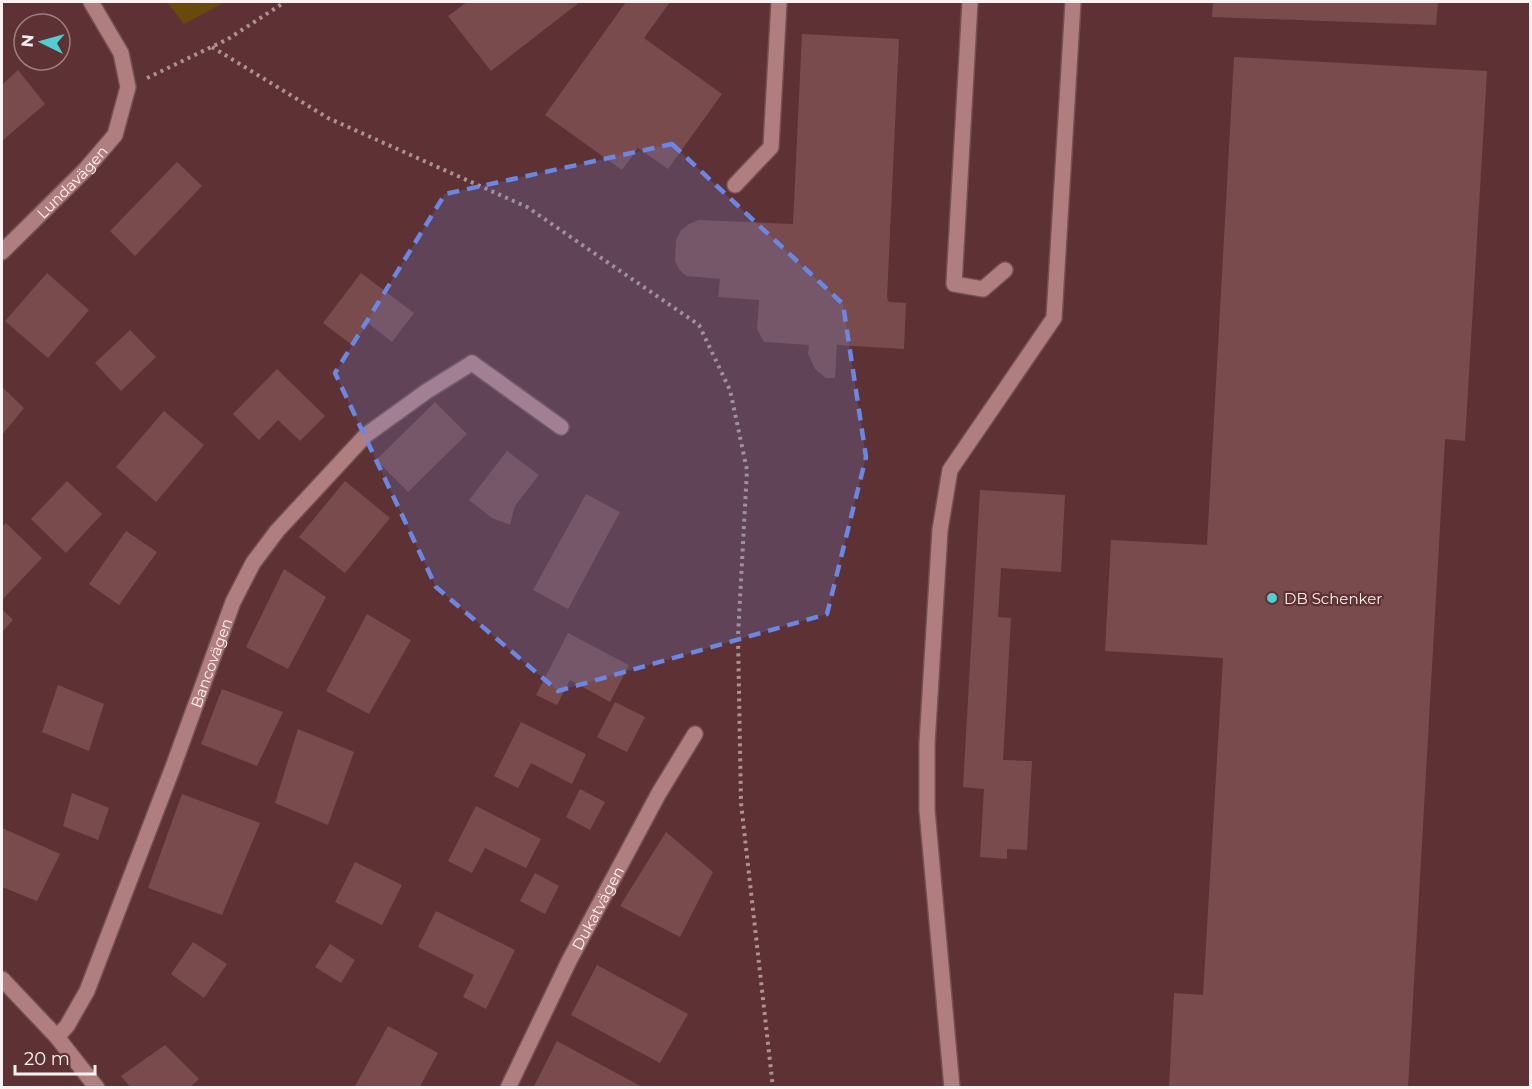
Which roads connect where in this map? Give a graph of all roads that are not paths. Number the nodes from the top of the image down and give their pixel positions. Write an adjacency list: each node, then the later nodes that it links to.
1 (91, 2): 6 (street, Lundavägen)
2 (779, 2): 5 (street)
3 (970, 2): 7 (street)
4 (1073, 2): 14 (street)
5 (735, 185)
6 (2, 252)
7 (1005, 270)
8 (561, 427): 11 (street, Bancovägen)
9 (695, 734): 13 (street, Dukatvägen)
10 (2, 979): 11 (street)
11 (57, 1037): 12 (street)
12 (97, 1088)
13 (508, 1088)
14 (952, 1088)

